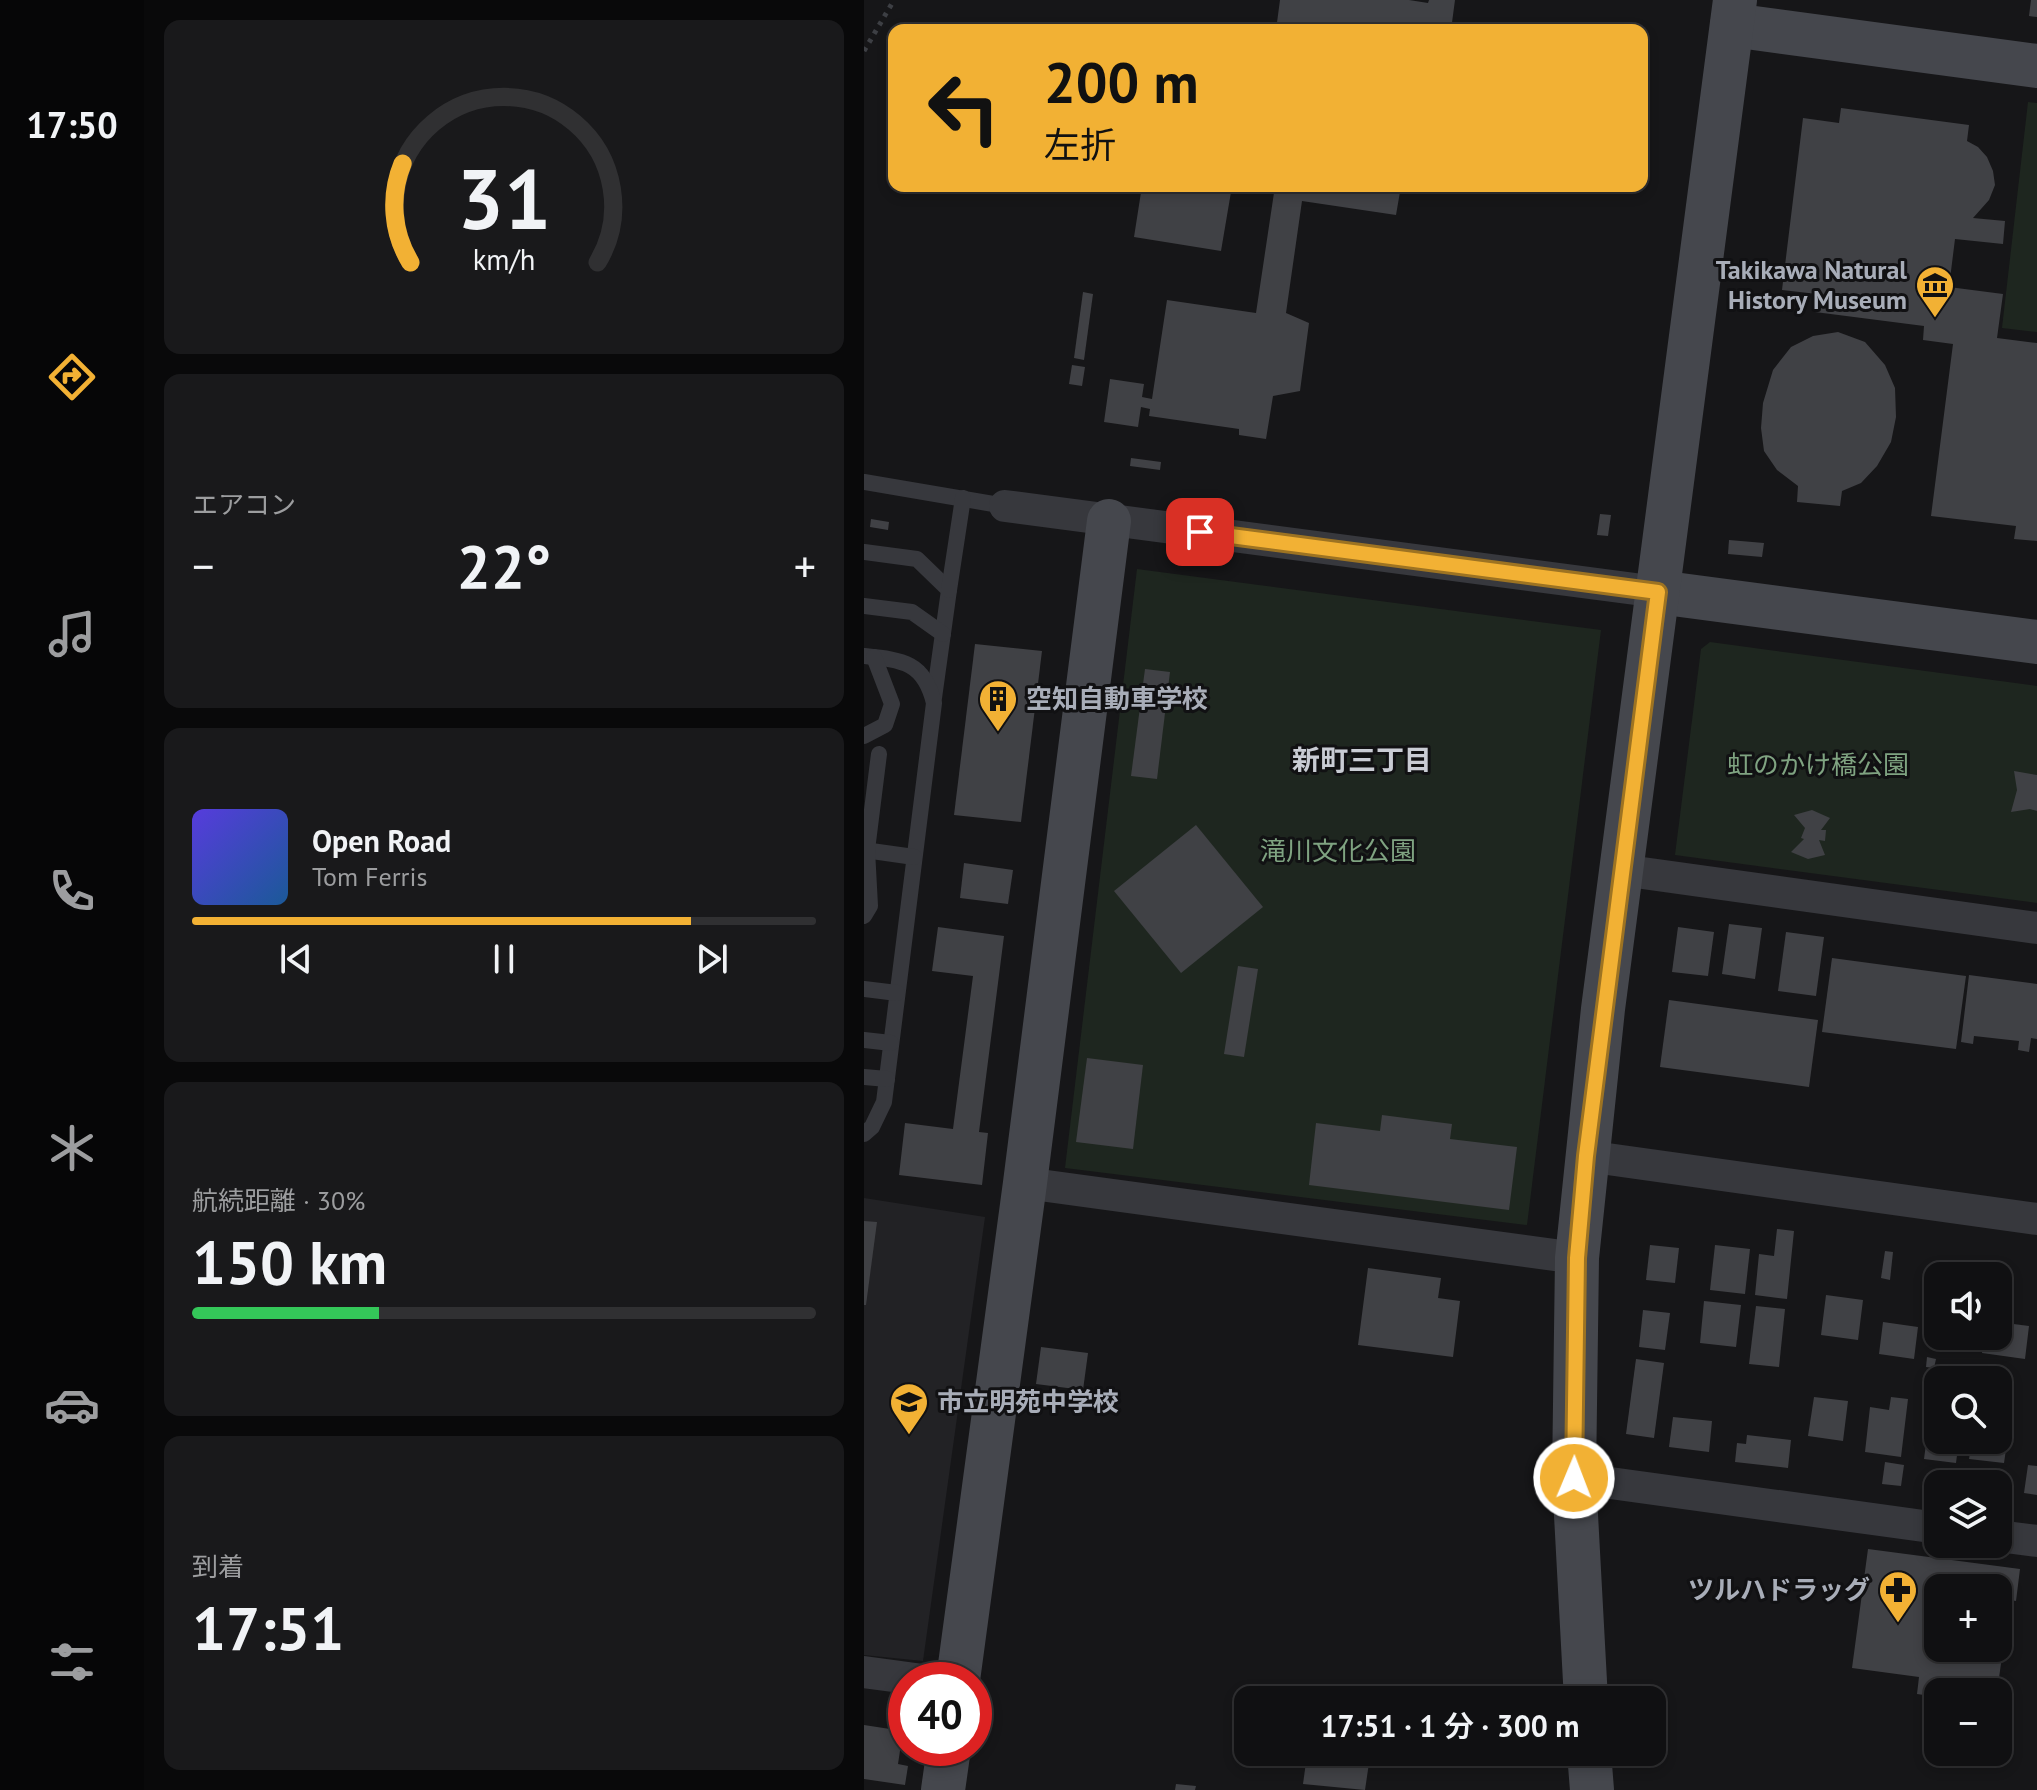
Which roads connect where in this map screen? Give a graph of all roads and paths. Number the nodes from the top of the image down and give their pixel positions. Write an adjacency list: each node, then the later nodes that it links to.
1 (894, 0): 3 (path)
2 (1733, 12): 4 (street); 11 (street)
3 (864, 51)
4 (2037, 66)
5 (864, 482): 6 (lane)
6 (963, 498): 7 (lane); 10 (lane)
7 (1005, 506): 8 (street)
8 (1109, 521): 11 (street); 33 (street)
9 (864, 552): 10 (lane)
10 (949, 590): 13 (lane)
11 (1658, 592): 14 (street); 22 (street)
12 (864, 606): 13 (lane)
13 (943, 634): 16 (lane)
14 (2037, 642)
15 (869, 657): 16 (lane); 17 (lane)
16 (934, 703): 21 (lane)
17 (864, 736)
18 (879, 754): 19 (lane)
19 (869, 789): 20 (lane)
20 (865, 850): 21 (lane); 23 (lane)
21 (914, 857): 26 (lane)
22 (1621, 870): 24 (street); 32 (street)
23 (864, 916)
24 (2037, 928)
25 (864, 989): 26 (lane)
26 (897, 993): 28 (lane)
27 (864, 1040): 28 (lane)
28 (891, 1043): 30 (lane)
29 (864, 1077): 30 (lane)
30 (887, 1079): 31 (lane)
31 (864, 1134)
32 (1586, 1156): 34 (street); 35 (street)
33 (1025, 1183): 35 (street); 40 (street)
34 (2037, 1219)
35 (1577, 1258): 36 (street)
36 (1574, 1478): 37 (street); 43 (street)
37 (1924, 1526)
38 (2012, 1538): 39 (street)
39 (2037, 1541)
40 (960, 1662)
41 (864, 1672): 42 (street)
42 (888, 1675)
43 (1585, 1686)
44 (946, 1766): 46 (street)
45 (1590, 1766): 47 (street)
46 (943, 1790)
47 (1592, 1790)

